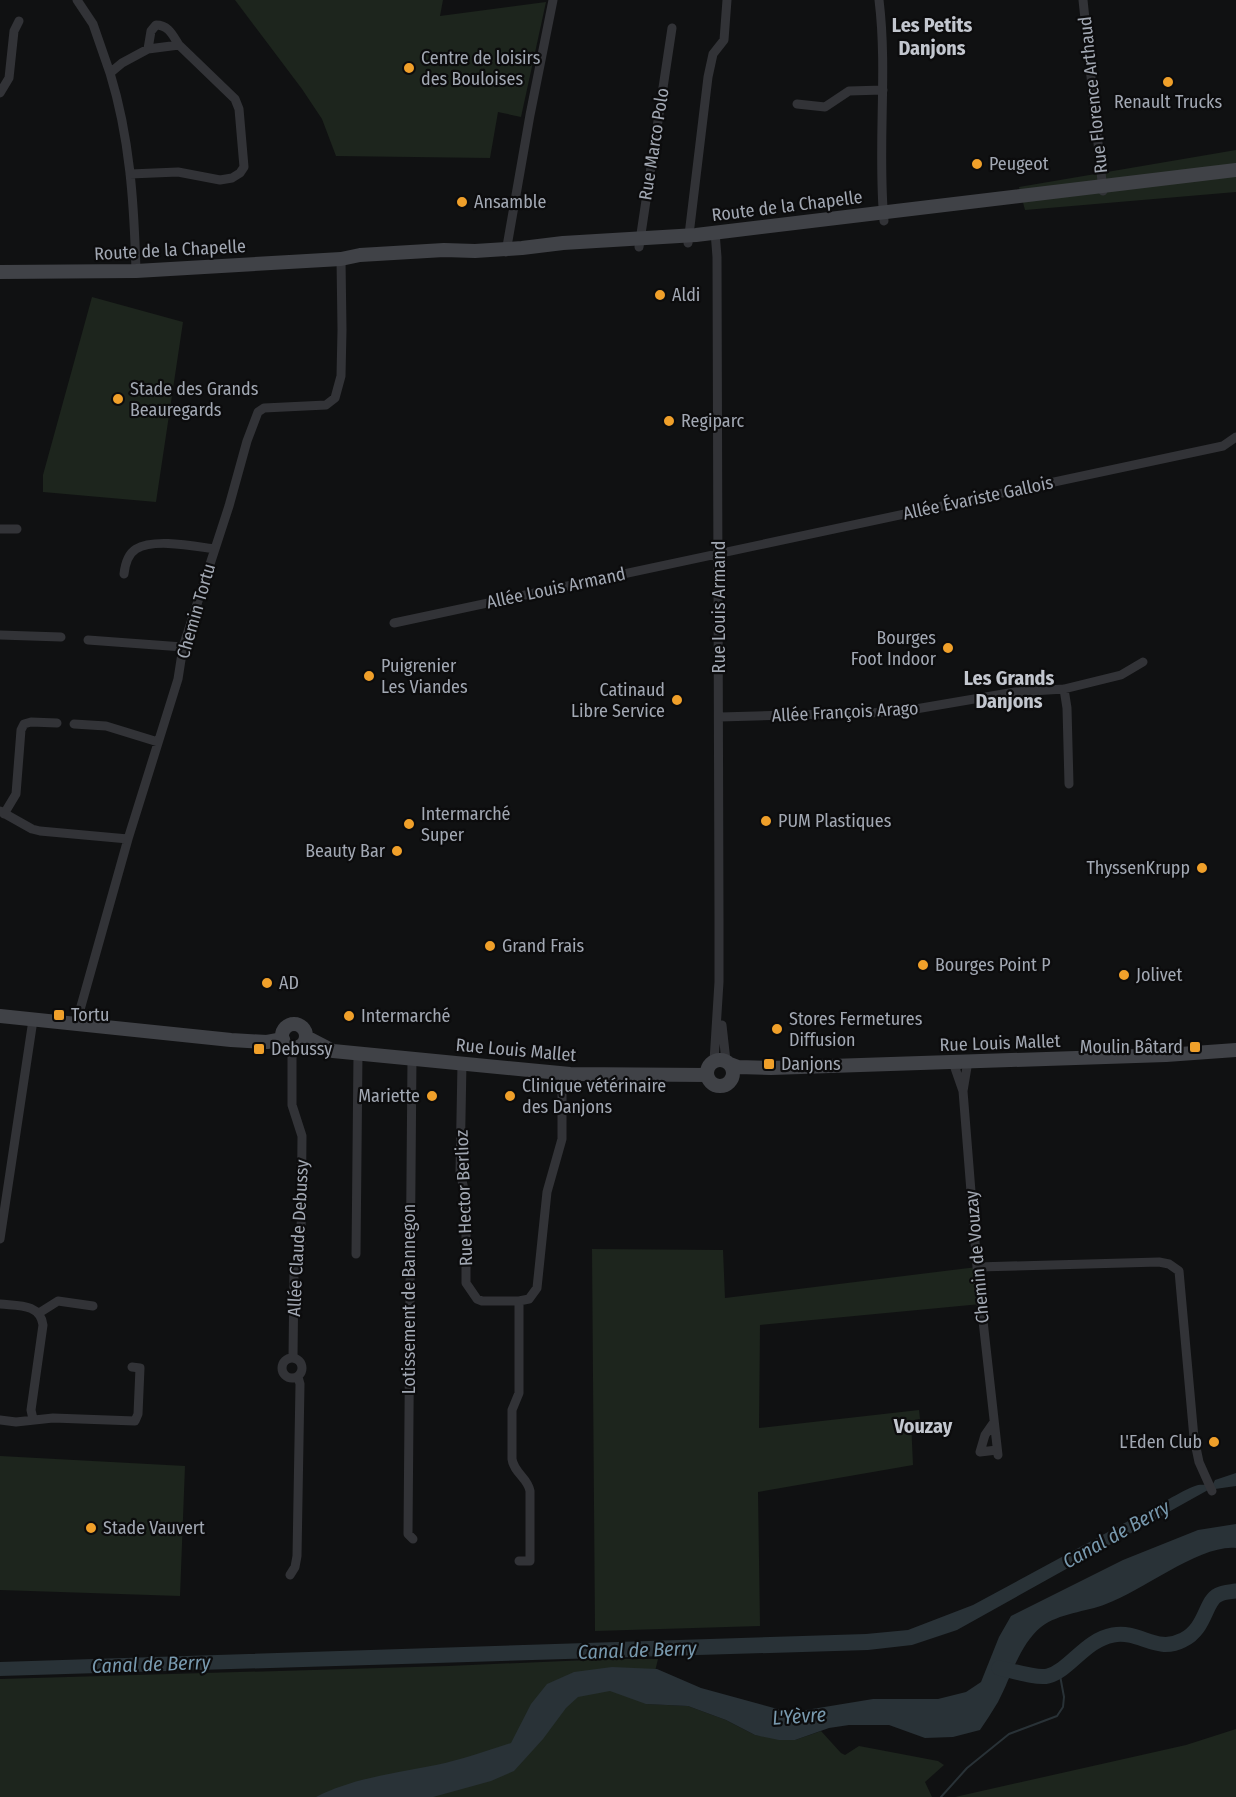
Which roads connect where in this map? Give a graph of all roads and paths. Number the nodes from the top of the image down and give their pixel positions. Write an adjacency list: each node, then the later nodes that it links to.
1 (77, 0): 10 (street)
2 (554, 0): 22 (street)
3 (727, 0): 20 (street)
4 (879, 0): 11 (street)
5 (1083, 0): 17 (street, Rue Florence Arthaud)
6 (19, 21): 12 (street)
7 (672, 28): 21 (street, Rue Marco Polo)
8 (178, 45): 9 (street); 9 (street); 15 (street)
9 (148, 49): 10 (street)
10 (110, 73): 15 (street)
11 (883, 90): 13 (street); 18 (street)
12 (0, 93)
13 (797, 104)
14 (1236, 170): 17 (main road, Route de la Chapelle)
15 (130, 174): 25 (street)
16 (1236, 177): 17 (main road, Route de la Chapelle)
17 (1103, 188): 18 (main road, Route de la Chapelle)
18 (884, 217): 19 (main road, Route de la Chapelle)
19 (715, 236): 20 (main road, Route de la Chapelle); 30 (street, Rue Louis Armand)
20 (688, 239): 21 (main road, Route de la Chapelle)
21 (639, 243): 22 (main road, Route de la Chapelle)
22 (506, 252): 23 (main road, Route de la Chapelle)
23 (341, 259): 25 (main road, Route de la Chapelle); 29 (street, Chemin Tortu)
24 (0, 272): 25 (main road, Route de la Chapelle)
25 (136, 272)
26 (1236, 437): 30 (street, Allée Évariste Gallois)
27 (0, 529): 28 (street)
28 (17, 529)
29 (214, 549): 31 (street); 36 (street, Chemin Tortu)
30 (718, 553): 32 (street, Allée Louis Armand); 39 (street, Rue Louis Armand)
31 (124, 574)
32 (394, 623)
33 (0, 635): 34 (street)
34 (61, 637)
35 (88, 640): 36 (street)
36 (183, 647): 42 (street, Chemin Tortu)
37 (1143, 662): 38 (street, Allée François Arago)
38 (1064, 689): 39 (street, Allée François Arago); 43 (street)
39 (720, 717): 56 (street, Rue Louis Armand)
40 (57, 723): 44 (street)
41 (74, 724): 42 (street)
42 (158, 742): 45 (street, Chemin Tortu)
43 (1069, 784)
44 (2, 813): 45 (street)
45 (128, 839): 48 (street, Chemin Tortu)
46 (0, 1016): 47 (main road, Rue Louis Mallet)
47 (33, 1020): 48 (main road, Rue Louis Mallet); 60 (street)
48 (76, 1024): 50 (main road, Rue Louis Mallet)
49 (306, 1037): 50 (main road); 50 (main road, Rue Louis Mallet); 52 (main road, Rue Louis Mallet)
50 (287, 1043): 67 (street, Allée Claude Debussy)
51 (1236, 1050): 57 (main road, Rue Louis Mallet)
52 (358, 1053): 53 (main road, Rue Louis Mallet); 61 (street)
53 (412, 1058): 55 (main road, Rue Louis Mallet); 74 (street, Lotissement de Bannegon)
54 (1236, 1059): 57 (main road, Rue Louis Mallet)
55 (462, 1063): 58 (main road, Rue Louis Mallet); 63 (street, Rue Hector Berlioz)
56 (726, 1066): 57 (main road, Rue Louis Mallet); 59 (main road); 59 (main road, Rue Louis Mallet)
57 (961, 1066): 62 (street, Chemin de Vouzay)
58 (562, 1073): 59 (main road, Rue Louis Mallet); 63 (street)
59 (707, 1075)
60 (0, 1239)
61 (356, 1254)
62 (977, 1267): 72 (street, Chemin de Vouzay); 73 (street)
63 (519, 1301): 75 (street)
64 (0, 1304): 66 (street)
65 (93, 1306): 66 (street)
66 (39, 1313): 70 (street)
67 (293, 1358): 69 (street, Allée Claude Debussy); 69 (street, Allée Claude Debussy)
68 (132, 1367): 70 (street)
69 (298, 1377): 76 (street, Allée Claude Debussy)
70 (33, 1419): 71 (street)
71 (0, 1420)
72 (994, 1422): 72 (street, Chemin de Vouzay)
73 (1212, 1491)
74 (413, 1539)
75 (519, 1561)
76 (290, 1575)

